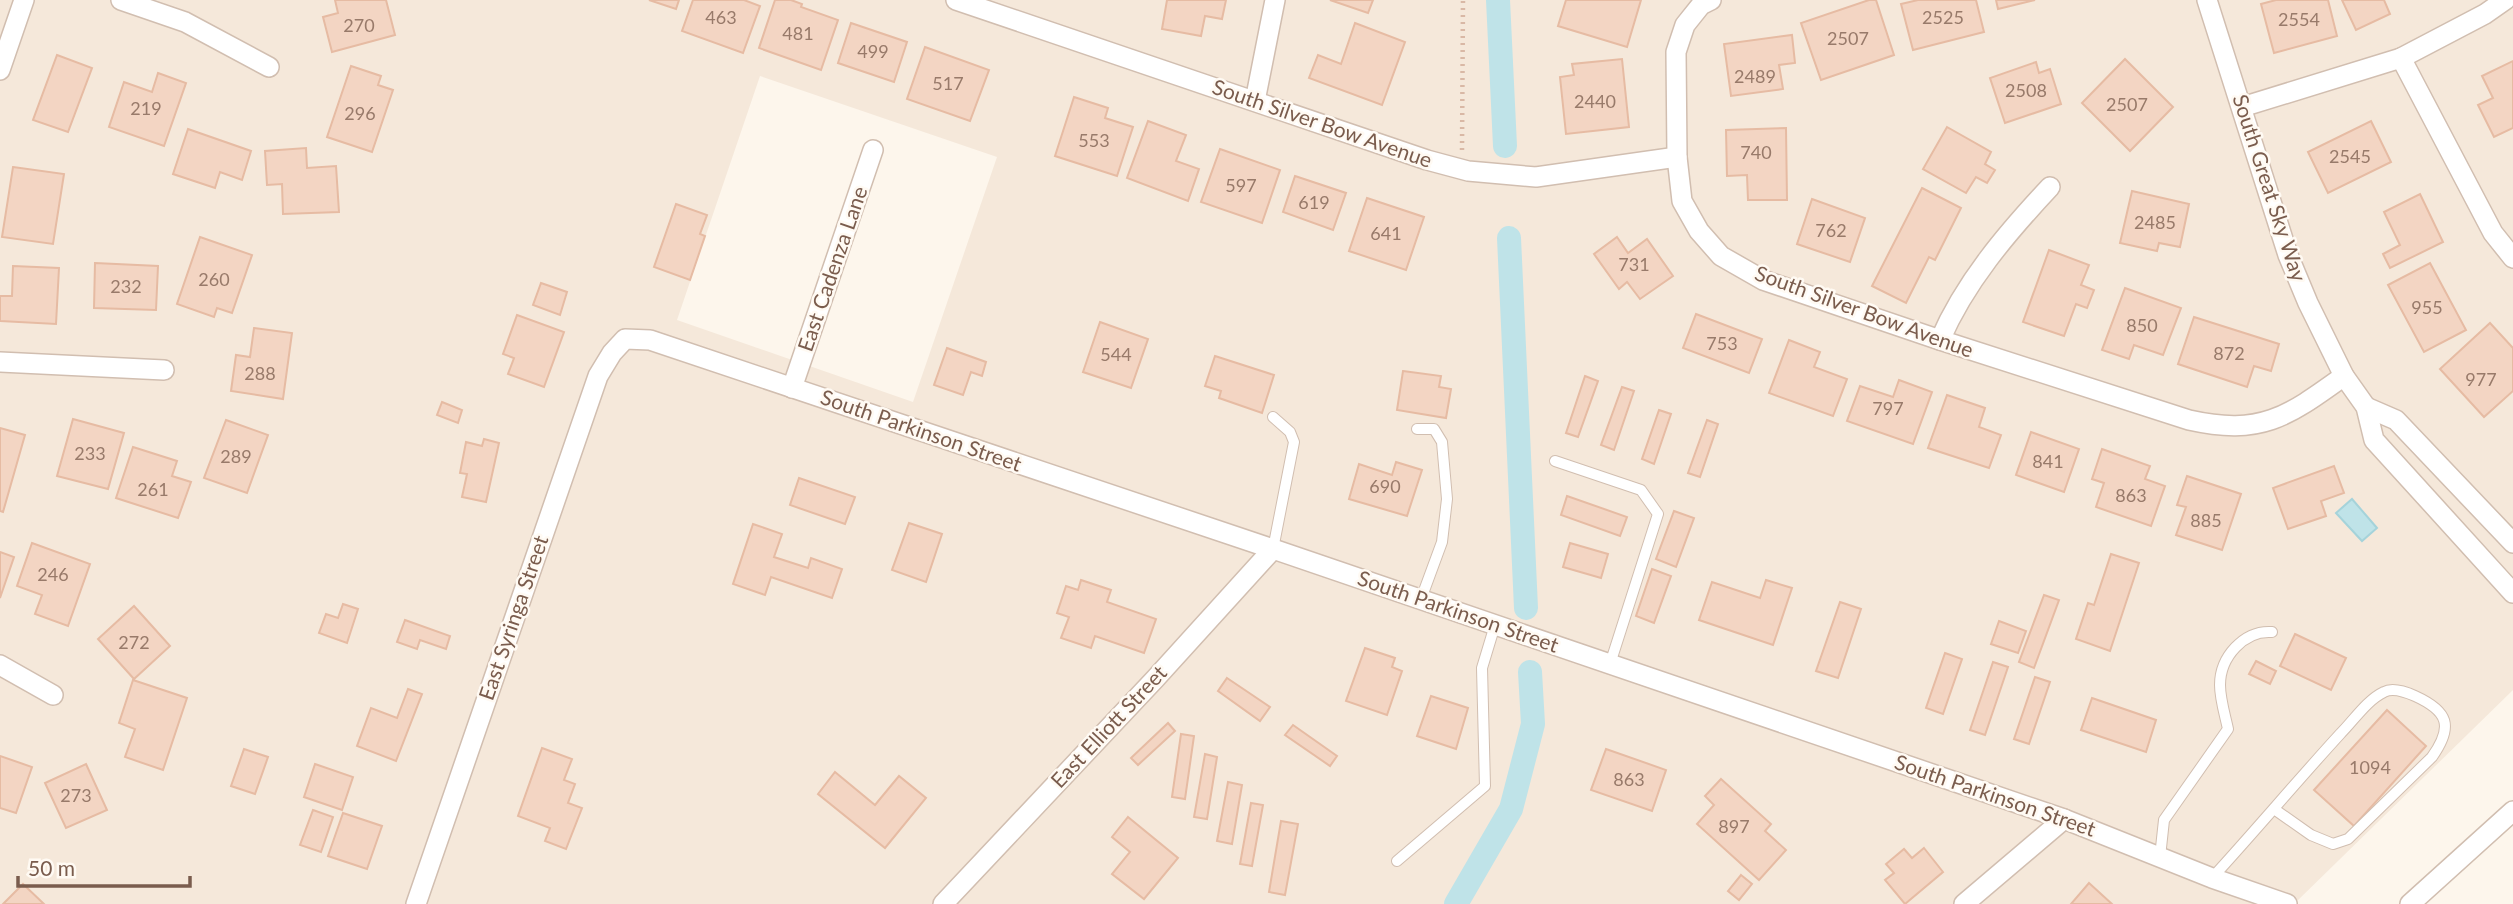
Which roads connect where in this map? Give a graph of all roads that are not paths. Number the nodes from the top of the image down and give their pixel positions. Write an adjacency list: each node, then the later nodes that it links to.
1 (24, 0): 11 (street)
2 (121, 0): 10 (street)
3 (956, 0): 8 (street, South Silver Bow Avenue)
4 (1275, 0): 12 (street)
5 (1711, 0): 15 (street)
6 (2207, 0): 13 (street, South Great Sky Way)
7 (2505, 0): 9 (street)
8 (1007, 8): 12 (street, South Silver Bow Avenue)
9 (2401, 58): 13 (street); 17 (street)
10 (269, 68)
11 (0, 70)
12 (1255, 101): 15 (street, South Silver Bow Avenue)
13 (2242, 107): 22 (street, South Great Sky Way)
14 (873, 150): 23 (street, East Cadenza Lane)
15 (1677, 157): 19 (street, South Silver Bow Avenue)
16 (2050, 187): 19 (street)
17 (2513, 258)
18 (625, 339): 23 (street, South Parkinson Street); 43 (street, East Syringa Street)
19 (1940, 341): 22 (street, South Silver Bow Avenue)
20 (0, 362): 21 (street)
21 (164, 370)
22 (2344, 376): 24 (street, South Great Sky Way)
23 (792, 388): 29 (street, South Parkinson Street)
24 (2366, 407): 28 (street, South Great Sky Way); 30 (street, South Great Sky Way)
25 (1273, 416): 29 (lane)
26 (1417, 429): 31 (lane)
27 (1555, 461): 34 (lane)
28 (2513, 543)
29 (1273, 549): 31 (street, South Parkinson Street); 44 (street, East Elliott Street)
30 (2513, 593)
31 (1421, 599): 32 (street, South Parkinson Street)
32 (1495, 625): 34 (street, South Parkinson Street); 41 (lane)
33 (2272, 632): 40 (lane)
34 (1610, 664): 39 (street, South Parkinson Street)
35 (0, 665): 36 (street)
36 (53, 695)
37 (2274, 809): 37 (lane); 42 (lane)
38 (2513, 811): 47 (street)
39 (2064, 819): 40 (street, South Parkinson Street); 45 (street)
40 (2160, 857): 42 (street, South Parkinson Street)
41 (1397, 861)
42 (2213, 878): 46 (street, South Parkinson Street)
43 (416, 904)
44 (943, 904)
45 (1964, 904)
46 (2287, 904)
47 (2410, 904)

